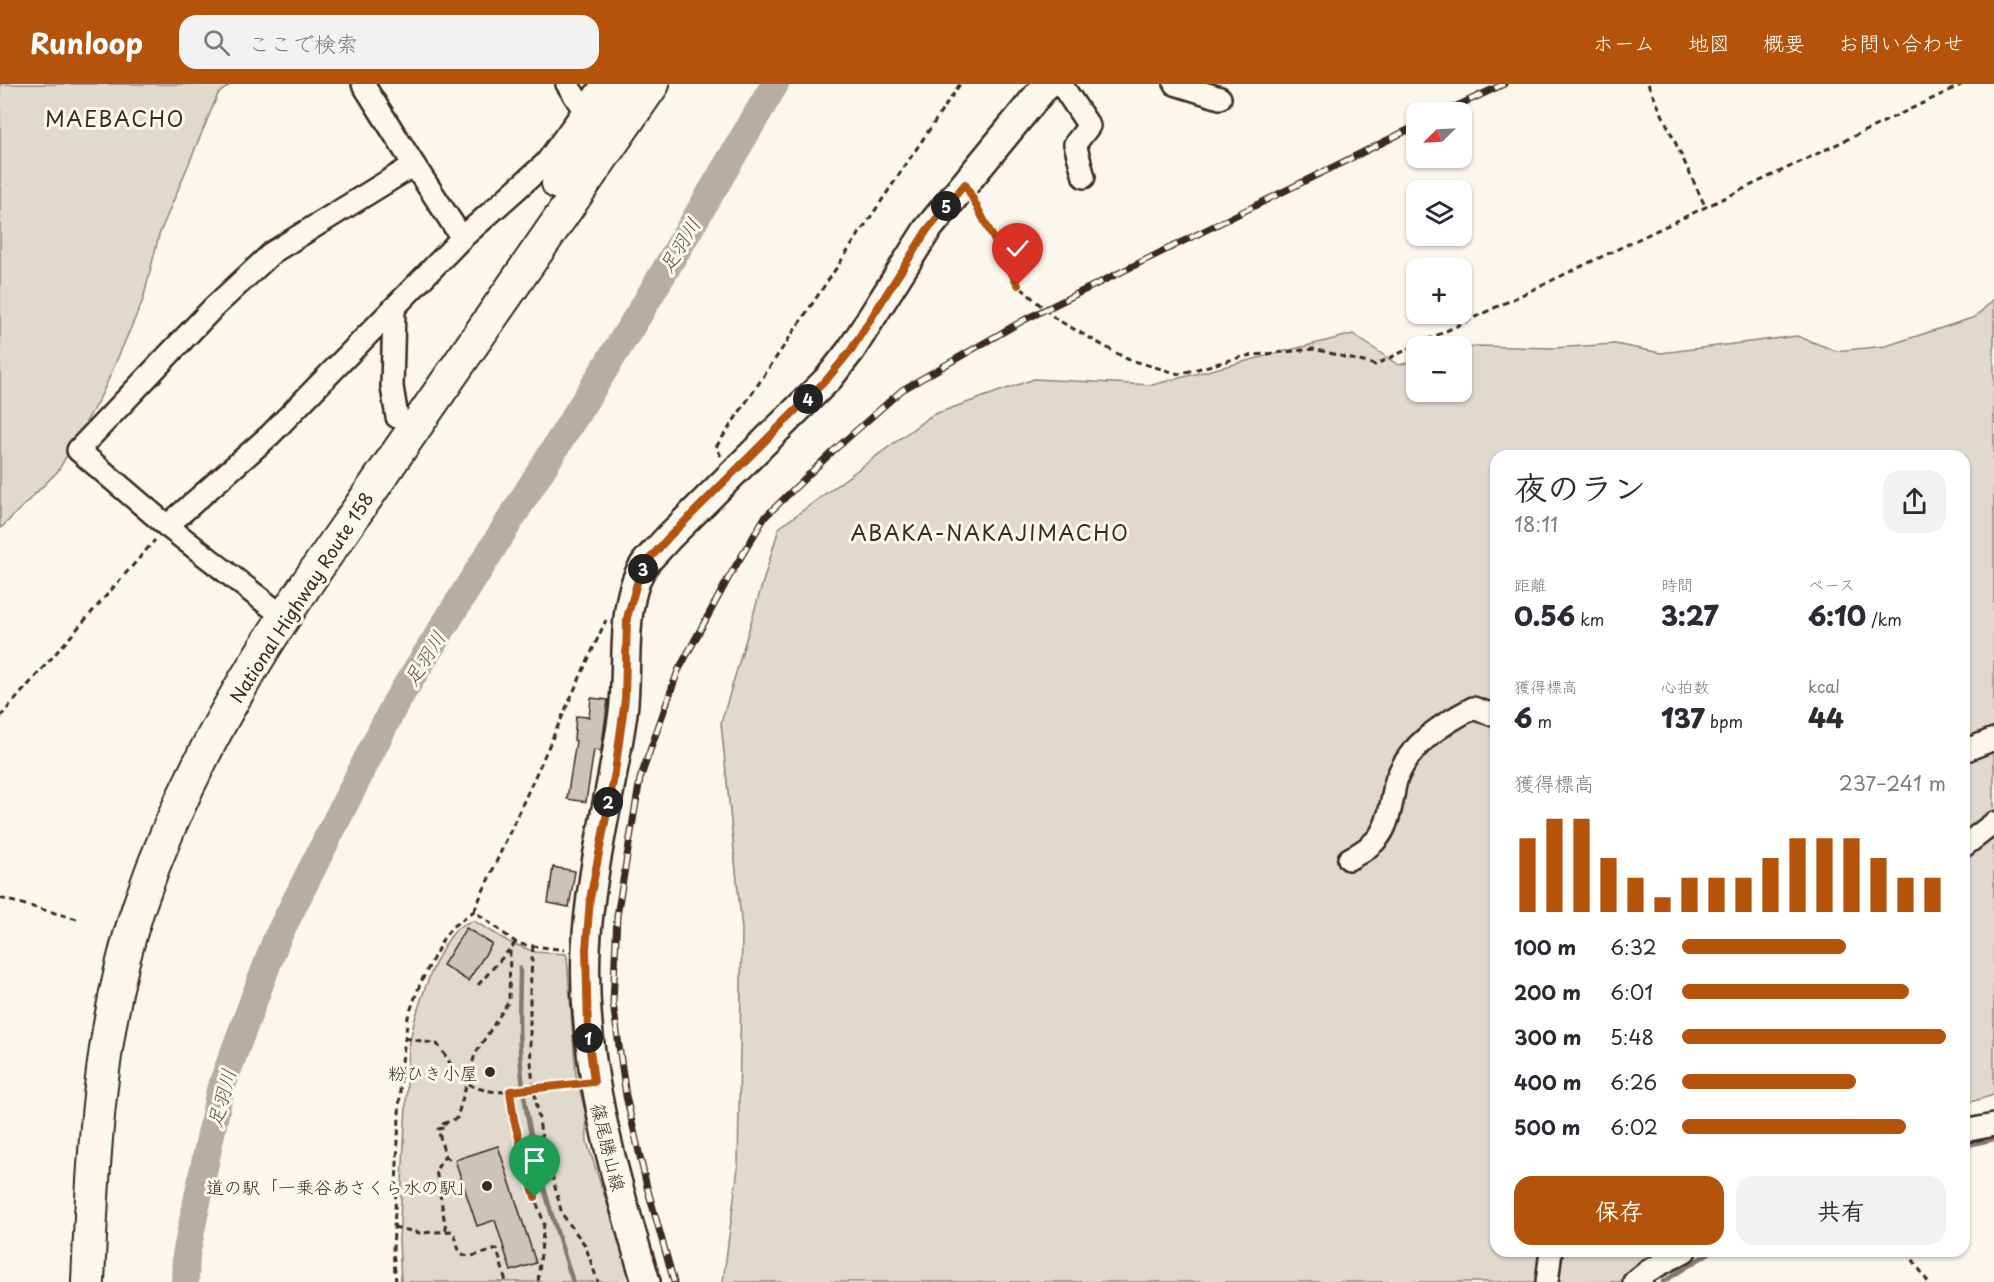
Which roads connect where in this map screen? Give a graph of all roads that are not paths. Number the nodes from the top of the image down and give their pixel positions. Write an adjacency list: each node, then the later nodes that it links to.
1 (363, 84): 11 (street)
2 (567, 84): 10 (street)
3 (603, 84): 10 (street)
4 (626, 84): 15 (highway, National Highway Route 158)
5 (653, 84): 17 (highway, National Highway Route 158)
6 (1047, 84): 30 (main road, 篠尾勝山線)
7 (1061, 84): 12 (street)
8 (1175, 84): 9 (street)
9 (1220, 98)
10 (584, 110): 13 (street)
11 (414, 165): 13 (street); 16 (street)
12 (1084, 177)
13 (462, 238): 14 (street)
14 (394, 310): 15 (street); 16 (street)
15 (398, 417): 17 (highway, National Highway Route 158)
16 (168, 526): 17 (street)
17 (276, 611): 28 (highway, National Highway Route 158); 29 (highway, National Highway Route 158)
18 (1490, 715): 23 (street)
19 (1994, 739): 20 (street)
20 (1970, 749)
21 (1994, 823): 22 (street)
22 (1970, 841)
23 (1349, 859)
24 (1994, 1125): 25 (street)
25 (1970, 1130)
26 (1550, 1257): 31 (street)
27 (1674, 1257): 32 (street)
28 (67, 1282)
29 (88, 1282)
30 (646, 1282)
31 (1547, 1282)
32 (1634, 1282)

